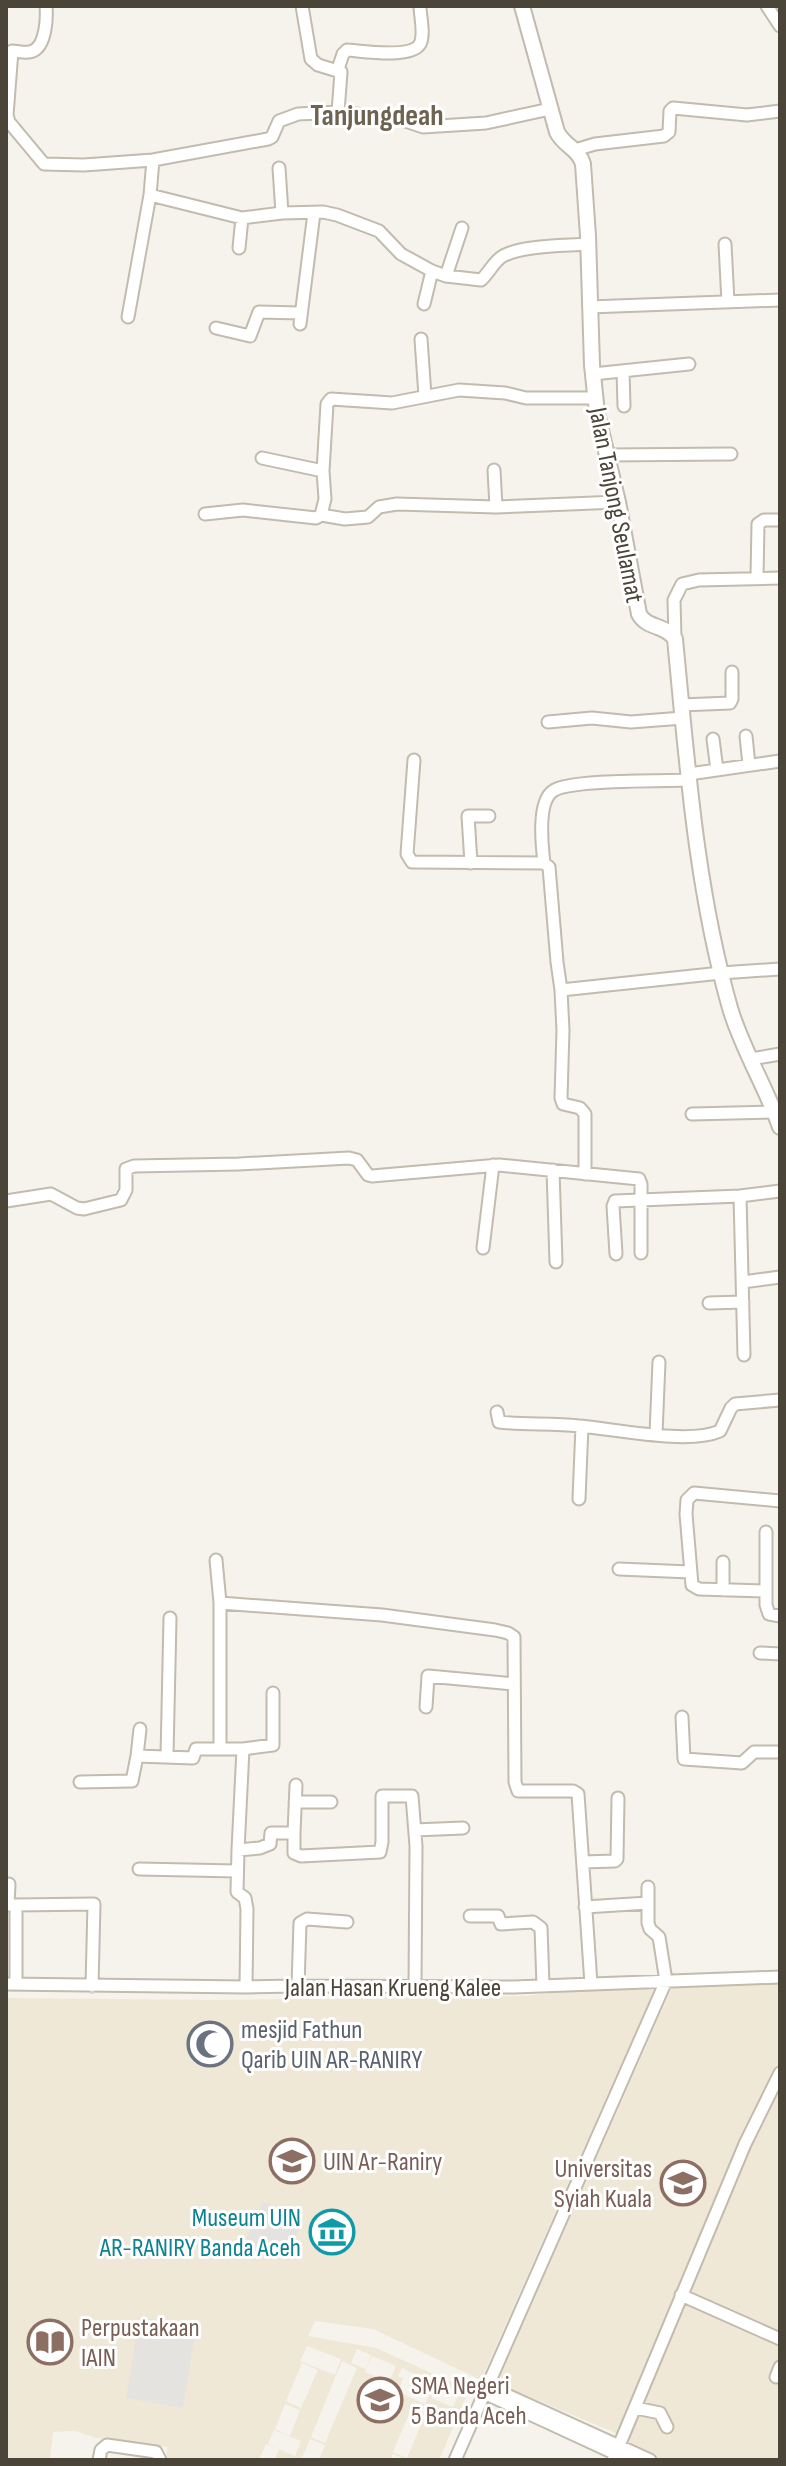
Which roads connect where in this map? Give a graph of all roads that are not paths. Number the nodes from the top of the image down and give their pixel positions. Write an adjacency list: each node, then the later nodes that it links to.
1 (46, 6): 7 (street)
2 (302, 6): 8 (street)
3 (420, 6): 8 (street)
4 (522, 6): 9 (street, Jalan Tanjong Seulamat)
5 (767, 6): 6 (street)
6 (780, 26)
7 (9, 50): 13 (street)
8 (338, 69): 11 (street)
9 (550, 109): 11 (street); 12 (street, Jalan Tanjong Seulamat)
10 (780, 111): 12 (street)
11 (338, 112): 13 (street)
12 (575, 150): 20 (street, Jalan Tanjong Seulamat)
13 (153, 160): 15 (street)
14 (279, 168): 16 (street)
15 (150, 195): 18 (street); 29 (street)
16 (282, 213): 17 (street); 18 (street)
17 (314, 213): 23 (street); 30 (street)
18 (242, 218): 22 (street)
19 (462, 228): 24 (street)
20 (588, 244): 24 (street); 28 (street, Jalan Tanjong Seulamat)
21 (725, 244): 26 (street)
22 (239, 248)
23 (432, 271): 24 (street); 27 (street)
24 (446, 276)
25 (780, 300): 26 (street)
26 (728, 302): 28 (street)
27 (424, 304)
28 (589, 307): 34 (street, Jalan Tanjong Seulamat)
29 (128, 317)
30 (216, 328)
31 (421, 339): 35 (street)
32 (689, 364): 33 (street)
33 (623, 371): 34 (street); 37 (street)
34 (593, 374): 36 (street, Jalan Tanjong Seulamat)
35 (425, 396): 36 (street); 42 (street)
36 (595, 398): 39 (street, Jalan Tanjong Seulamat)
37 (624, 406)
38 (731, 454): 39 (street)
39 (607, 455): 43 (street, Jalan Tanjong Seulamat)
40 (262, 458): 42 (street)
41 (494, 470): 44 (street)
42 (323, 471): 46 (street)
43 (618, 502): 44 (street); 50 (street, Jalan Tanjong Seulamat)
44 (496, 507): 46 (street)
45 (205, 514): 46 (street)
46 (321, 515)
47 (780, 520): 48 (street)
48 (757, 577): 49 (street); 50 (street)
49 (780, 579)
50 (675, 639): 52 (street)
51 (732, 672): 52 (street)
52 (682, 712): 53 (street); 60 (street)
53 (548, 722)
54 (746, 736): 58 (street)
55 (713, 739): 59 (street)
56 (414, 760): 62 (street)
57 (780, 761): 58 (street)
58 (749, 765): 59 (street)
59 (717, 770): 60 (street)
60 (689, 777): 63 (street); 65 (street)
61 (489, 816): 62 (street)
62 (471, 863): 63 (street)
63 (544, 863): 66 (street)
64 (780, 969): 65 (street)
65 (721, 973): 66 (street); 68 (street)
66 (561, 990): 74 (street)
67 (780, 1054): 68 (street)
68 (751, 1059): 69 (street)
69 (774, 1112): 70 (street); 71 (street)
70 (692, 1114)
71 (780, 1127)
72 (493, 1165): 73 (street); 78 (street); 79 (street)
73 (553, 1170): 74 (street); 82 (street)
74 (585, 1174): 77 (street)
75 (780, 1191): 76 (street)
76 (740, 1196): 77 (street); 84 (street)
77 (641, 1198): 80 (street); 81 (street)
78 (6, 1201)
79 (483, 1248)
80 (641, 1253)
81 (616, 1254)
82 (556, 1262)
83 (780, 1277): 84 (street)
84 (743, 1282): 85 (street)
85 (743, 1302): 86 (street); 87 (street)
86 (709, 1303)
87 (744, 1355)
88 (659, 1362): 92 (street)
89 (780, 1400): 92 (street)
90 (497, 1412): 91 (street)
91 (582, 1426): 92 (street); 93 (street)
92 (656, 1434)
93 (579, 1499)
94 (780, 1501): 99 (street)
95 (766, 1532): 101 (street)
96 (216, 1560): 102 (street)
97 (723, 1562): 100 (street)
98 (619, 1569): 99 (street)
99 (690, 1572): 100 (street)
100 (723, 1590): 101 (street)
101 (765, 1591): 103 (street)
102 (220, 1603): 107 (street); 112 (street)
103 (780, 1616)
104 (170, 1618): 116 (street)
105 (760, 1653): 106 (street)
106 (780, 1654)
107 (514, 1684): 109 (street); 126 (street)
108 (273, 1693): 113 (street)
109 (426, 1707)
110 (682, 1717): 114 (street)
111 (140, 1729): 115 (street)
112 (220, 1749): 113 (street); 116 (street)
113 (243, 1749): 125 (street)
114 (780, 1752)
115 (137, 1756): 116 (street); 117 (street)
116 (167, 1756)
117 (80, 1782)
118 (296, 1785): 120 (street)
119 (618, 1798): 126 (street)
120 (295, 1802): 121 (street); 124 (street)
121 (331, 1802)
122 (463, 1828): 123 (street)
123 (415, 1830): 124 (street); 143 (street)
124 (294, 1833): 125 (street)
125 (238, 1850): 128 (street)
126 (583, 1862): 133 (street)
127 (139, 1869): 128 (street)
128 (237, 1871): 144 (street)
129 (9, 1884): 132 (street)
130 (648, 1887): 131 (street)
131 (648, 1903): 133 (street); 137 (street)
132 (16, 1905): 138 (street); 141 (street)
133 (585, 1907): 139 (street)
134 (470, 1916): 140 (street)
135 (347, 1922): 142 (street)
136 (780, 1977): 137 (street, Jalan Hasan Krueng Kalee)
137 (666, 1981): 139 (street, Jalan Hasan Krueng Kalee); 148 (street)
138 (11, 1984): 141 (street, Jalan Hasan Krueng Kalee)
139 (591, 1984): 140 (street, Jalan Hasan Krueng Kalee)
140 (543, 1985): 143 (street, Jalan Hasan Krueng Kalee)
141 (92, 1986): 144 (street, Jalan Hasan Krueng Kalee)
142 (298, 1986): 143 (street, Jalan Hasan Krueng Kalee); 144 (street, Jalan Hasan Krueng Kalee)
143 (415, 1986)
144 (246, 1987)
145 (780, 2073): 146 (street)
146 (681, 2295): 147 (street); 149 (street)
147 (780, 2339)
148 (486, 2390): 151 (street); 154 (street)
149 (636, 2408): 150 (street); 151 (street)
150 (667, 2427)
151 (616, 2454): 155 (street); 156 (street)
152 (99, 2460): 153 (street)
153 (160, 2460)
154 (455, 2460)
155 (629, 2460)
156 (650, 2460)

